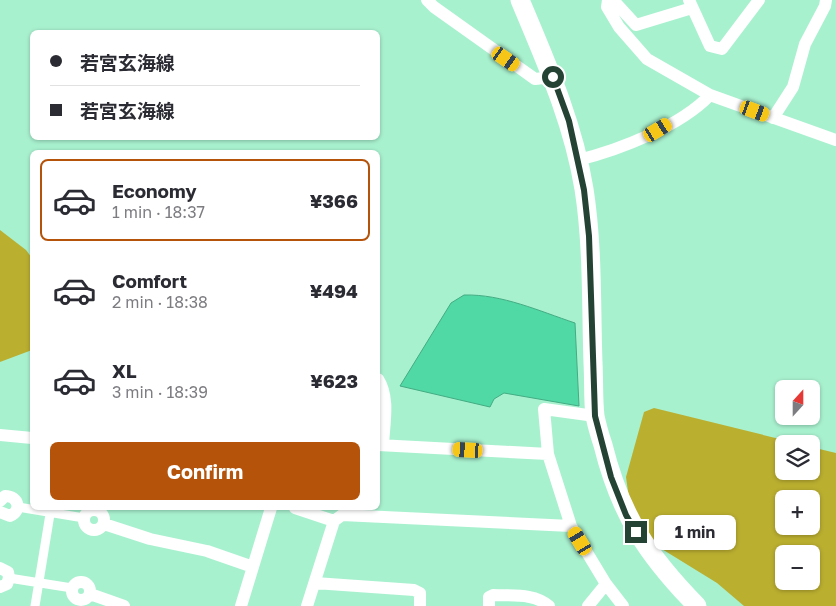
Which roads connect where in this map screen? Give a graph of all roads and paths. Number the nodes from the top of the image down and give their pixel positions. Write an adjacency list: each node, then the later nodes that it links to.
1 (520, 0): 8 (main road)
2 (608, 0): 9 (street)
3 (614, 0): 7 (street)
4 (759, 0): 7 (street)
5 (826, 0): 10 (street)
6 (431, 2): 8 (street)
7 (690, 4)
8 (553, 77): 12 (main road)
9 (710, 95): 10 (street); 12 (street)
10 (773, 118): 11 (street)
11 (836, 140)
12 (578, 160): 14 (main road)
13 (380, 382): 17 (street)
14 (595, 416): 18 (street); 46 (main road)
15 (0, 434): 16 (street)
16 (30, 438)
17 (380, 445): 18 (street)
18 (548, 454): 29 (street)
19 (0, 501): 20 (street)
20 (18, 507): 21 (street); 26 (street)
21 (30, 508)
22 (50, 510): 32 (street)
23 (54, 510): 27 (street)
24 (270, 510): 30 (street)
25 (301, 510): 28 (street)
26 (0, 512)
27 (84, 518): 30 (street)
28 (334, 521): 29 (street); 34 (street)
29 (571, 526): 35 (street)
30 (253, 567): 39 (street)
31 (0, 568): 33 (street)
32 (39, 582): 33 (street); 36 (street); 37 (street)
33 (5, 583)
34 (314, 583): 40 (street); 41 (street)
35 (606, 584): 44 (street); 45 (street)
36 (72, 588): 38 (street)
37 (36, 606)
38 (124, 606)
39 (241, 606)
40 (307, 606)
41 (420, 606)
42 (489, 606): 43 (street)
43 (549, 606)
44 (588, 606)
45 (623, 606)
46 (697, 606)

